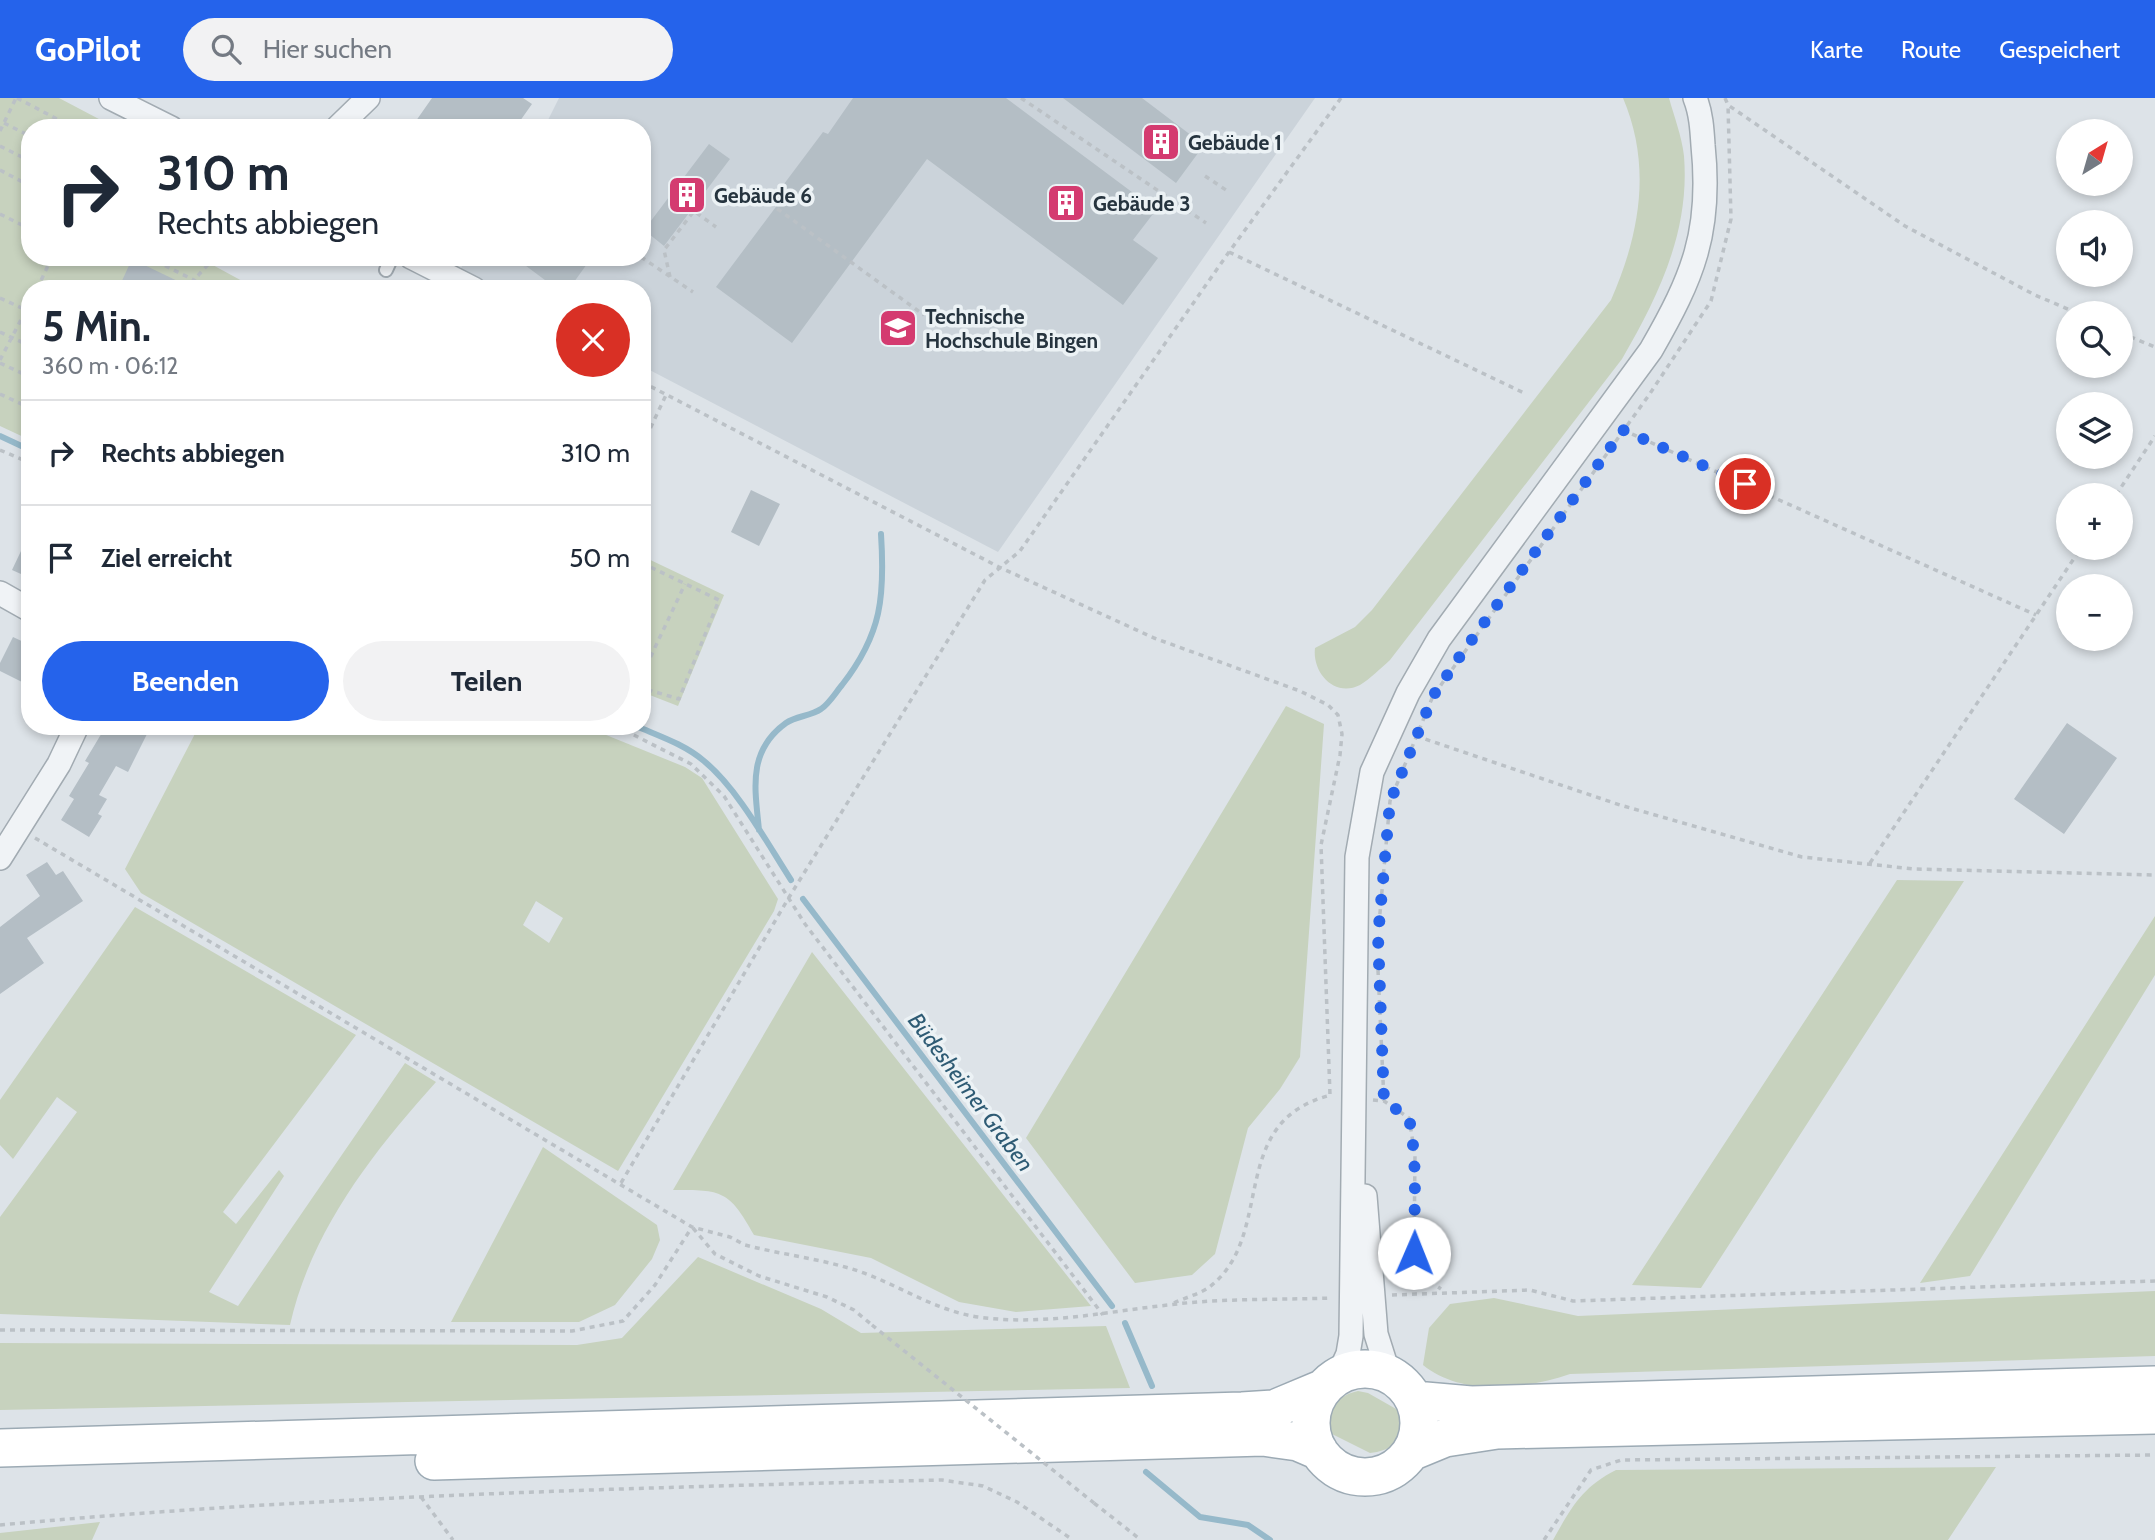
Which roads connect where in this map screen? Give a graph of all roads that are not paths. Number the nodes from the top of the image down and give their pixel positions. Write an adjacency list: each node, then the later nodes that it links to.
1 (111, 98): 4 (street)
2 (1695, 98): 15 (street)
3 (360, 101): 5 (street)
4 (153, 119)
5 (345, 119)
6 (388, 266): 8 (lane)
7 (429, 266): 9 (street)
8 (386, 270)
9 (456, 280)
10 (0, 593): 11 (street)
11 (21, 605)
12 (74, 735): 13 (street)
13 (8, 826): 14 (street)
14 (0, 858)
15 (1362, 1296): 16 (street); 18 (street)
16 (1331, 1382): 18 (main road); 20 (main road); 21 (main road)
17 (2155, 1385): 18 (main road)
18 (1401, 1388): 22 (main road)
19 (2155, 1415): 22 (main road)
20 (0, 1448)
21 (1319, 1451): 22 (main road); 23 (main road)
22 (1411, 1452)
23 (0, 1474)

